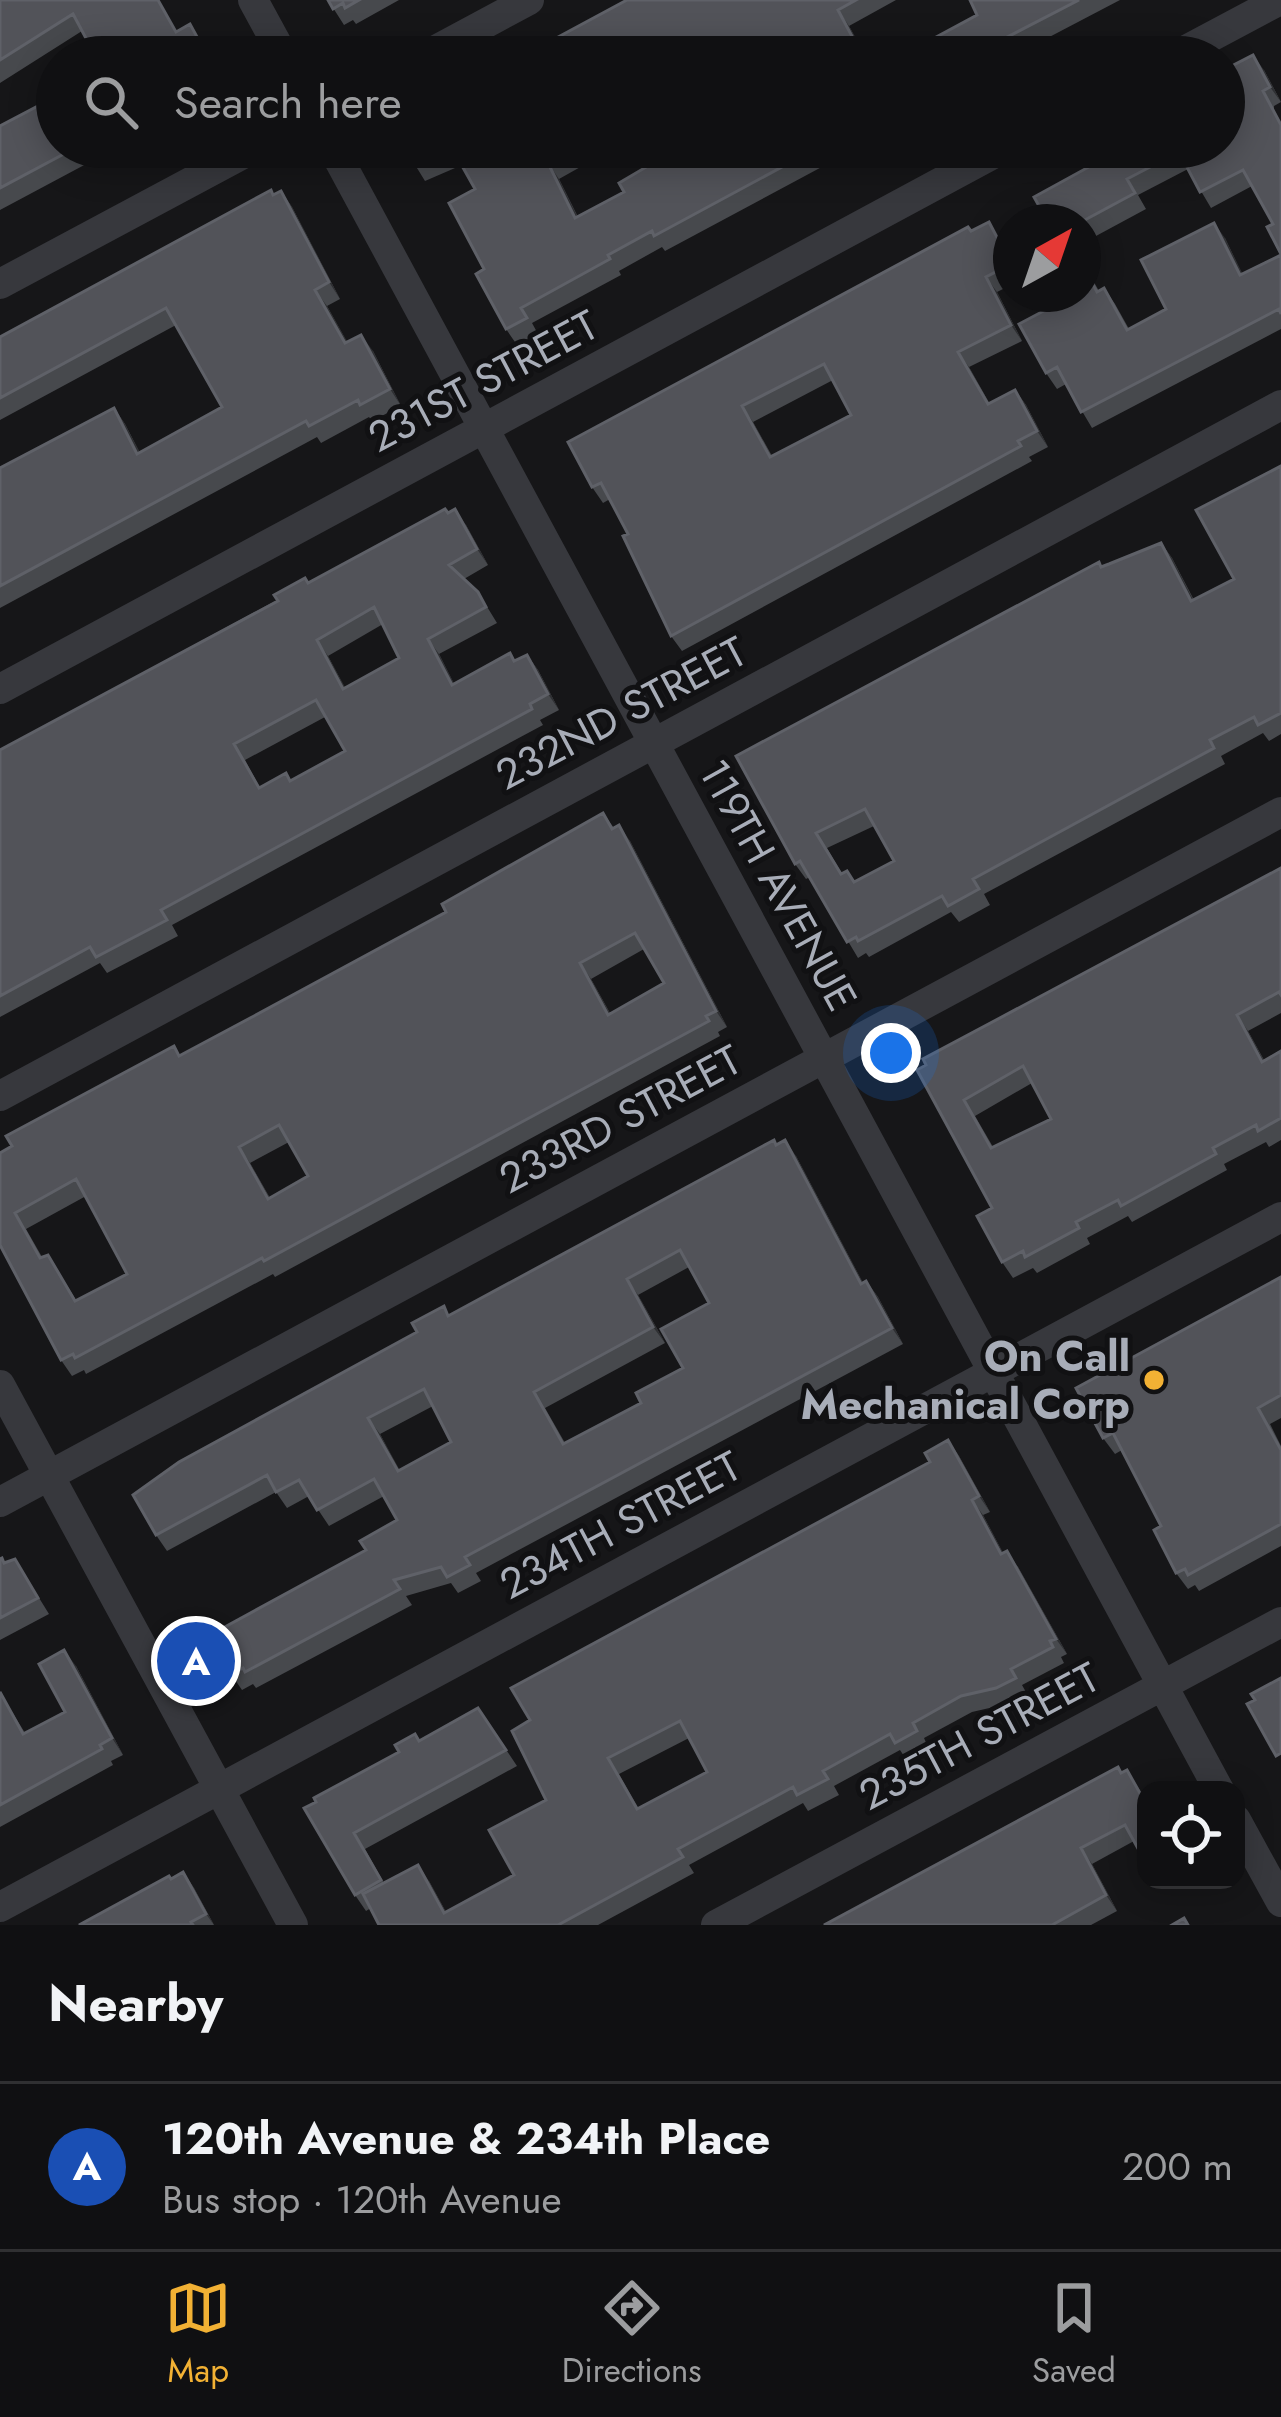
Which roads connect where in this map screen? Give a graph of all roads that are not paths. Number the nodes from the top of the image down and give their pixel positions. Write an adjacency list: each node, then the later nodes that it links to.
1 (253, 0): 4 (street)
2 (529, 0): 5 (street)
3 (1280, 0): 6 (street)
4 (273, 36)
5 (462, 36)
6 (1212, 36)
7 (217, 168): 10 (street)
8 (343, 168): 12 (street, 119TH AVENUE)
9 (967, 168): 12 (street, 231ST STREET)
10 (0, 284)
11 (1281, 405): 14 (street, 232ND STREET)
12 (484, 428): 13 (street, 231ST STREET); 14 (street, 119TH AVENUE)
13 (0, 689)
14 (653, 744): 16 (street, 119TH AVENUE); 17 (street, 232ND STREET)
15 (1281, 812): 16 (street, 233RD STREET)
16 (824, 1058): 19 (street, 119TH AVENUE); 21 (street, 233RD STREET)
17 (0, 1096)
18 (1281, 1217): 19 (street, 234TH STREET)
19 (993, 1372): 24 (street, 119TH AVENUE); 26 (street, 234TH STREET)
20 (0, 1385): 21 (street)
21 (49, 1475): 22 (street, 233RD STREET); 26 (street)
22 (0, 1502)
23 (1281, 1622): 24 (street, 235TH STREET)
24 (1162, 1686): 25 (street, 119TH AVENUE); 31 (street, 235TH STREET)
25 (1214, 1781)
26 (218, 1790): 29 (street, 234TH STREET); 30 (street)
27 (1245, 1836): 28 (street)
28 (1281, 1902)
29 (0, 1907)
30 (293, 1925)
31 (716, 1925)

